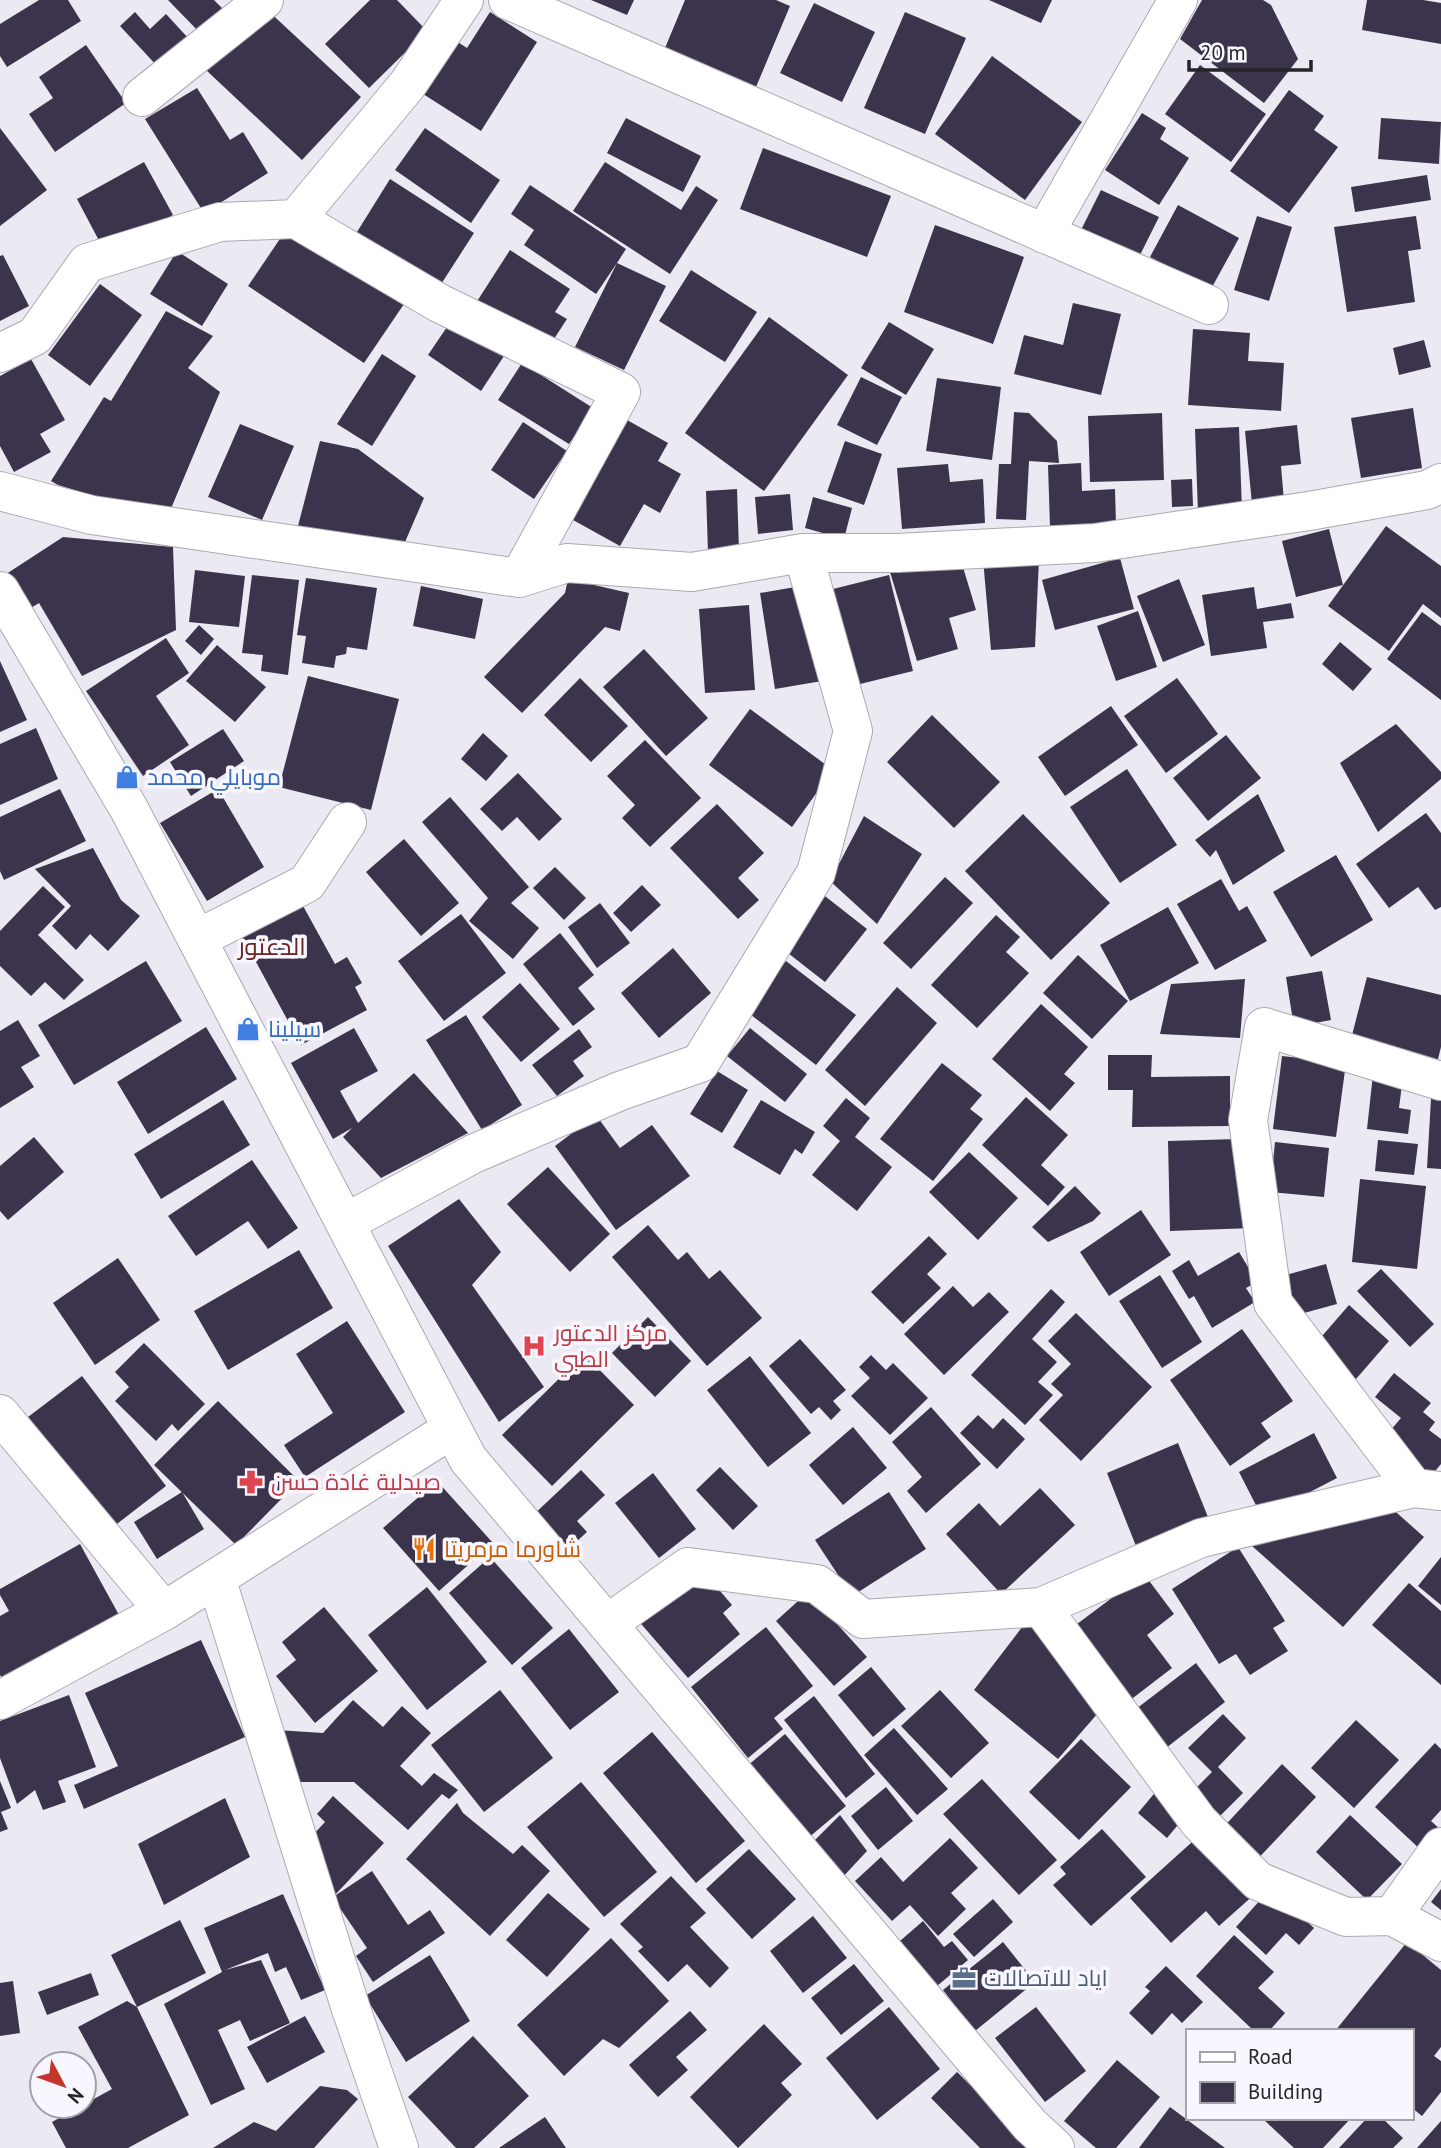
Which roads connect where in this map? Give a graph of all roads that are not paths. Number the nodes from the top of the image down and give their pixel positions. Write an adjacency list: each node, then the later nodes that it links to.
1 (264, 0): 5 (street)
2 (464, 0): 6 (street)
3 (508, 0): 7 (street)
4 (1178, 0): 7 (street)
5 (142, 97)
6 (296, 219): 9 (street); 13 (street)
7 (1044, 234): 8 (street)
8 (1209, 305)
9 (0, 352)
10 (0, 491): 13 (street)
11 (1436, 494): 12 (street)
12 (803, 553): 13 (street); 18 (street)
13 (519, 578)
14 (0, 591): 16 (street)
15 (347, 822): 16 (street)
16 (197, 939): 18 (street)
17 (1441, 1082): 21 (street)
18 (345, 1223): 20 (street)
19 (0, 1414): 24 (street)
20 (452, 1429): 22 (street); 25 (street)
21 (1428, 1490): 23 (street)
22 (216, 1578): 24 (street); 30 (street)
23 (1041, 1607): 25 (street); 28 (street)
24 (164, 1611): 26 (street)
25 (607, 1624): 31 (street)
26 (0, 1700)
27 (1441, 1847): 28 (street)
28 (1392, 1916): 29 (street)
29 (1441, 1942)
30 (399, 2148)
31 (1055, 2148)

